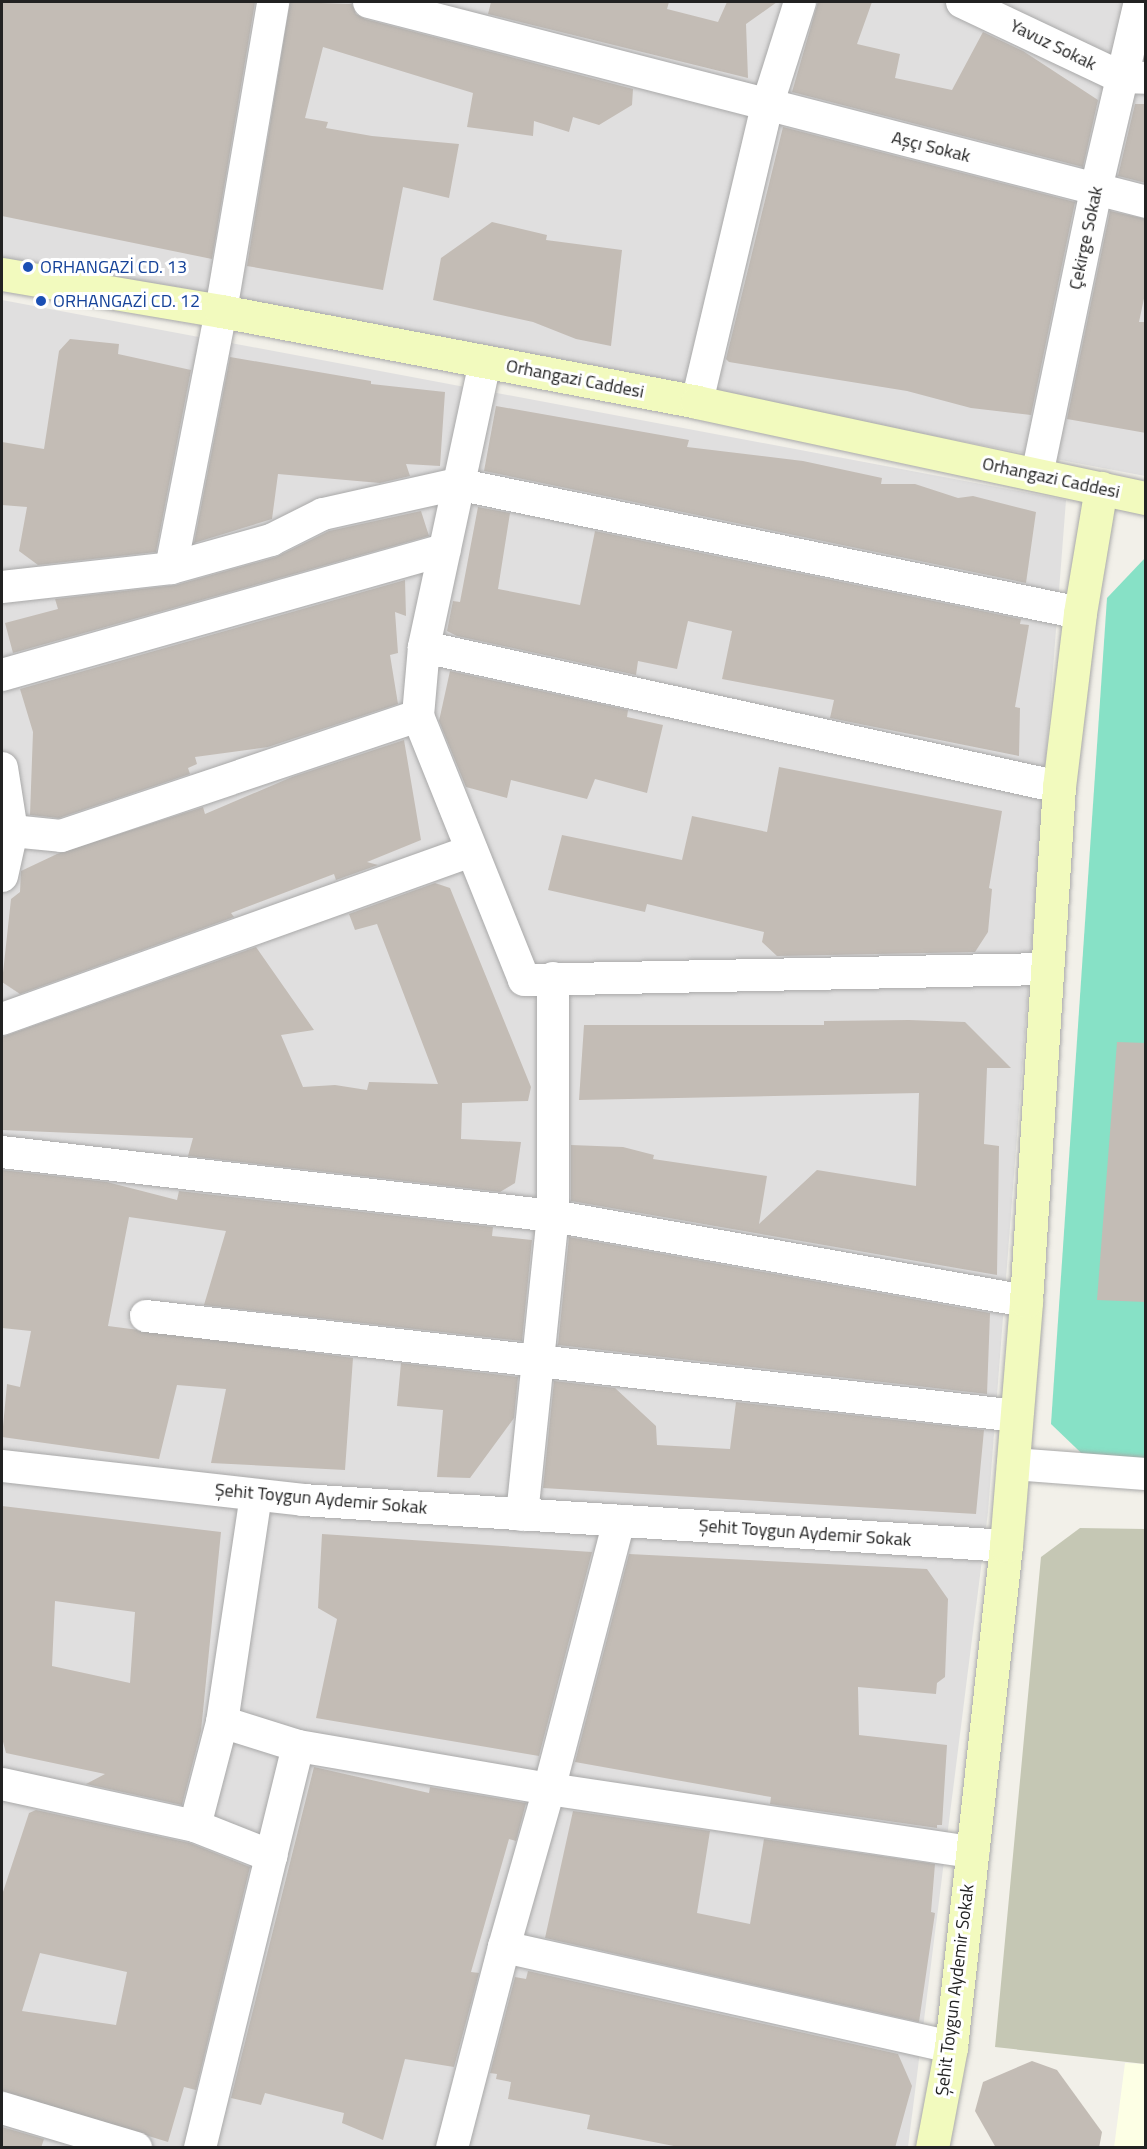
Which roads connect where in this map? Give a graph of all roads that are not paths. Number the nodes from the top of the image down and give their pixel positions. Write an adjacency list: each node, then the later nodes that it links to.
1 (273, 2): 12 (street)
2 (369, 2): 6 (street, Aşçı Sokak)
3 (800, 2): 8 (street)
4 (963, 2): 7 (street, Yavuz Sokak)
5 (1140, 2): 7 (street, Çekirge Sokak)
6 (475, 15): 8 (street, Aşçı Sokak)
7 (1133, 78): 9 (street, Çekirge Sokak)
8 (767, 106): 9 (street, Aşçı Sokak); 14 (street)
9 (1096, 189): 10 (street, Aşçı Sokak); 15 (street, Çekirge Sokak)
10 (1146, 202)
11 (2, 274): 12 (street, Orhangazi Caddesi)
12 (221, 310): 13 (street, Orhangazi Caddesi); 20 (street)
13 (485, 362): 14 (street, Orhangazi Caddesi); 16 (street)
14 (697, 402): 15 (street, Orhangazi Caddesi)
15 (1036, 475): 17 (street, Orhangazi Caddesi)
16 (457, 484): 19 (street); 20 (street); 22 (street)
17 (1101, 488): 18 (street, Orhangazi Caddesi); 22 (street)
18 (1146, 498)
19 (445, 550): 23 (street); 24 (street)
20 (171, 568): 21 (street)
21 (2, 587)
22 (1080, 613): 27 (street)
23 (424, 647): 25 (street); 27 (street)
24 (2, 675)
25 (418, 716): 28 (street); 29 (street)
26 (2, 768): 28 (street)
27 (1059, 787): 31 (street)
28 (7, 832): 30 (street)
29 (472, 851): 32 (street); 33 (street)
30 (2, 876)
31 (1045, 969): 32 (street); 36 (street)
32 (553, 978): 35 (street)
33 (2, 1019)
34 (2, 1152): 35 (street)
35 (553, 1216): 36 (street); 38 (street)
36 (1026, 1301): 39 (street)
37 (146, 1316): 38 (street)
38 (539, 1362): 39 (street); 44 (street)
39 (1017, 1416): 40 (street)
40 (1013, 1464): 42 (street); 46 (street)
41 (2, 1466): 43 (street, Şehit Toygun Aydemir Sokak)
42 (1146, 1474)
43 (256, 1495): 44 (street, Şehit Toygun Aydemir Sokak); 47 (street)
44 (522, 1515): 45 (street, Şehit Toygun Aydemir Sokak)
45 (619, 1521): 46 (street, Şehit Toygun Aydemir Sokak); 50 (street)
46 (1006, 1546): 52 (street, Şehit Toygun Aydemir Sokak)
47 (222, 1722): 48 (street); 51 (street)
48 (298, 1746): 50 (street); 53 (street)
49 (2, 1784): 51 (street)
50 (549, 1789): 52 (street); 54 (street)
51 (195, 1826): 53 (street)
52 (973, 1852): 55 (street, Şehit Toygun Aydemir Sokak)
53 (271, 1856): 58 (street)
54 (504, 1947): 55 (street); 59 (street)
55 (951, 2048): 60 (street, Şehit Toygun Aydemir Sokak)
56 (2, 2108): 57 (street)
57 (136, 2148)
58 (200, 2148)
59 (452, 2148)
60 (932, 2148)

